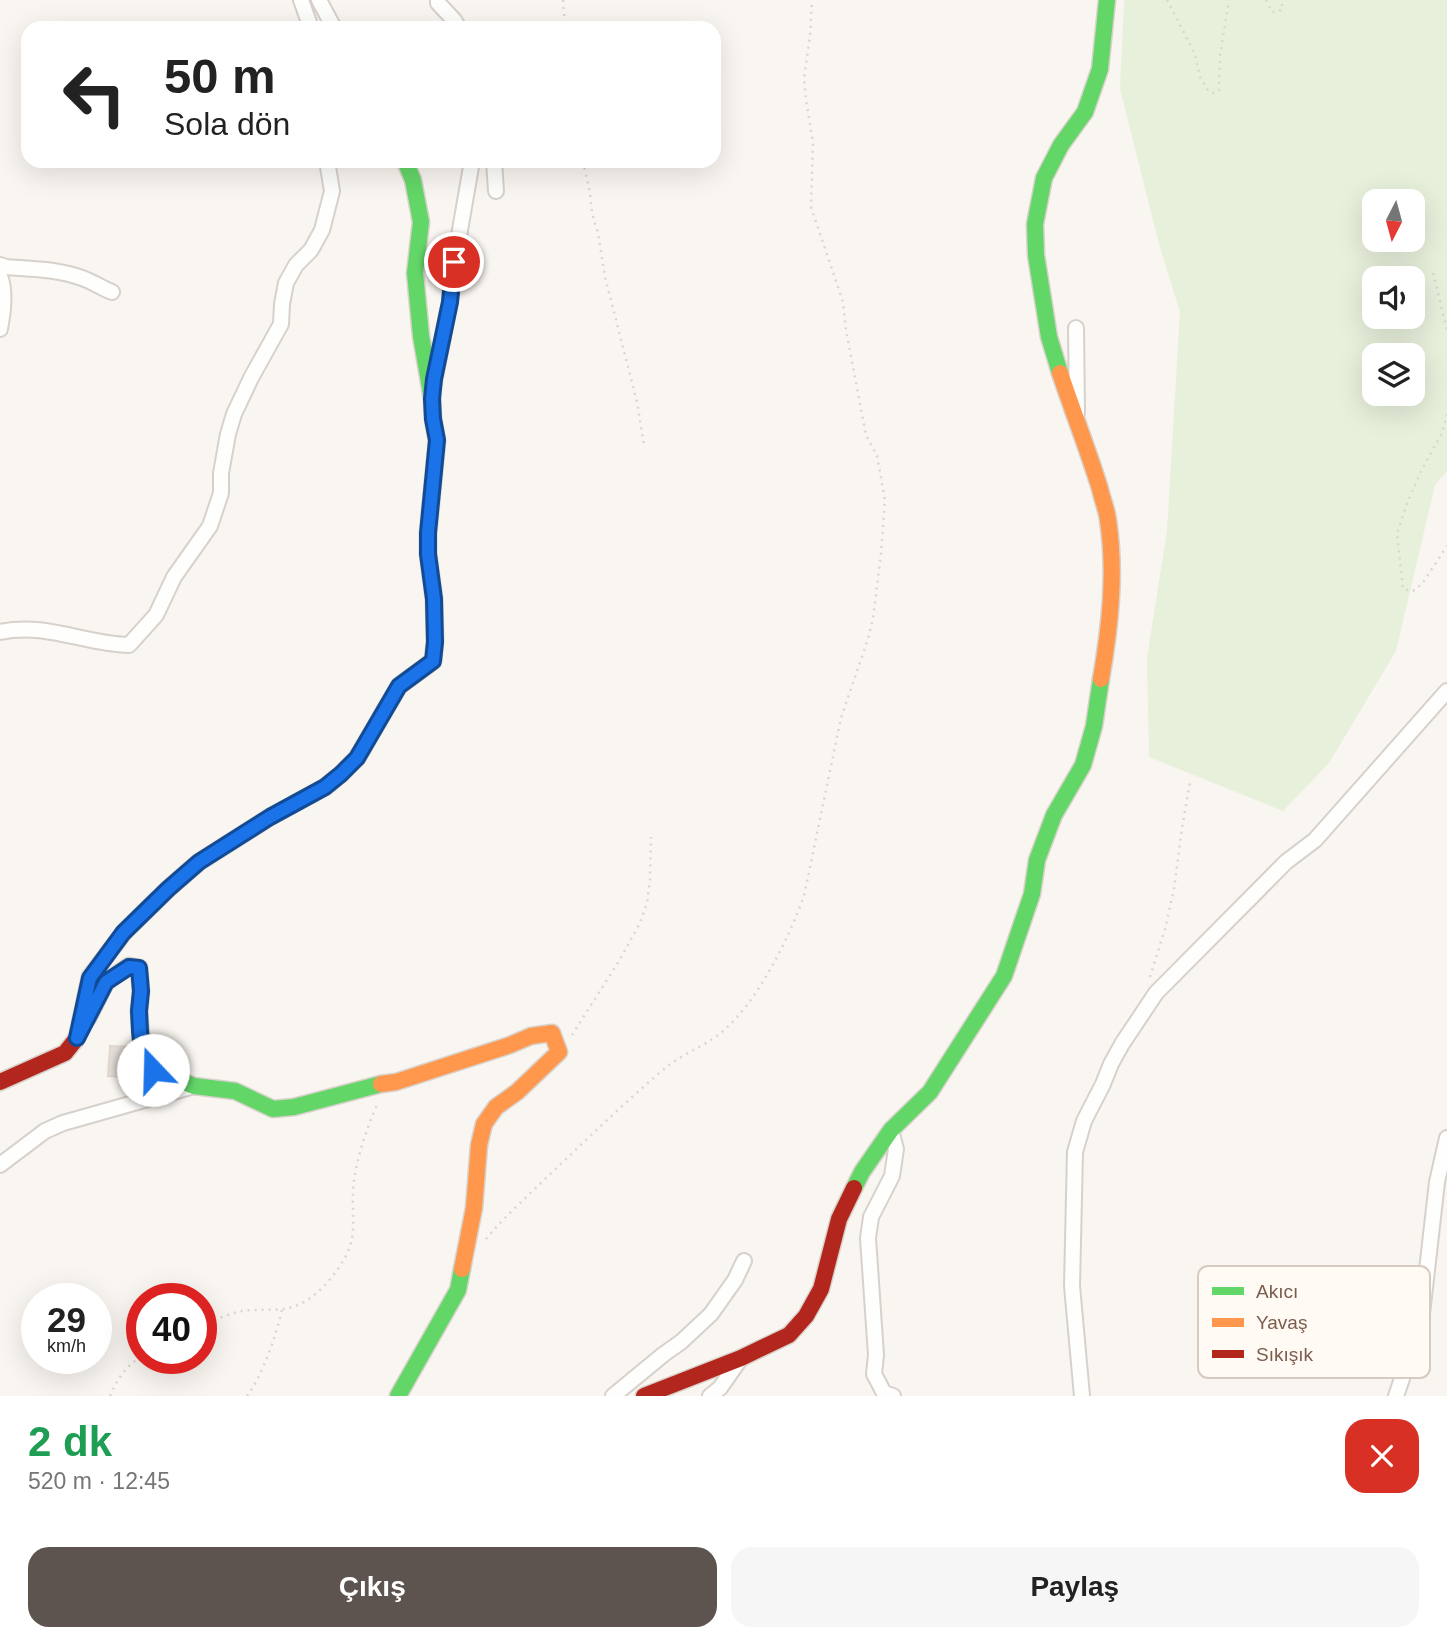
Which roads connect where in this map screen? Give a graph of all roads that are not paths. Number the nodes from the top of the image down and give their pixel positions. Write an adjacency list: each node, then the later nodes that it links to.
1 (300, 0): 5 (street)
2 (319, 0): 6 (street)
3 (438, 0): 7 (street)
4 (1107, 0): 19 (street)
5 (308, 21)
6 (330, 21)
7 (454, 21)
8 (328, 168): 20 (street)
9 (408, 168): 18 (street)
10 (471, 168): 18 (street)
11 (494, 168): 12 (street)
12 (496, 191)
13 (0, 265): 15 (street)
14 (0, 275): 17 (street)
15 (112, 292)
16 (1076, 328): 19 (street)
17 (0, 329)
18 (432, 399): 22 (street)
19 (1076, 421): 25 (street)
20 (0, 632)
21 (1447, 691): 37 (street)
22 (77, 1038): 23 (street); 24 (street)
23 (0, 1082)
24 (194, 1086): 27 (street); 32 (street)
25 (891, 1130): 30 (street); 36 (street)
26 (1447, 1138): 29 (street)
27 (0, 1165)
28 (744, 1261): 33 (street)
29 (1427, 1266)
30 (741, 1358): 34 (street); 35 (street)
31 (1402, 1378): 38 (street)
32 (398, 1396)
33 (613, 1396)
34 (643, 1396)
35 (710, 1396)
36 (893, 1396)
37 (1082, 1396)
38 (1396, 1396)

